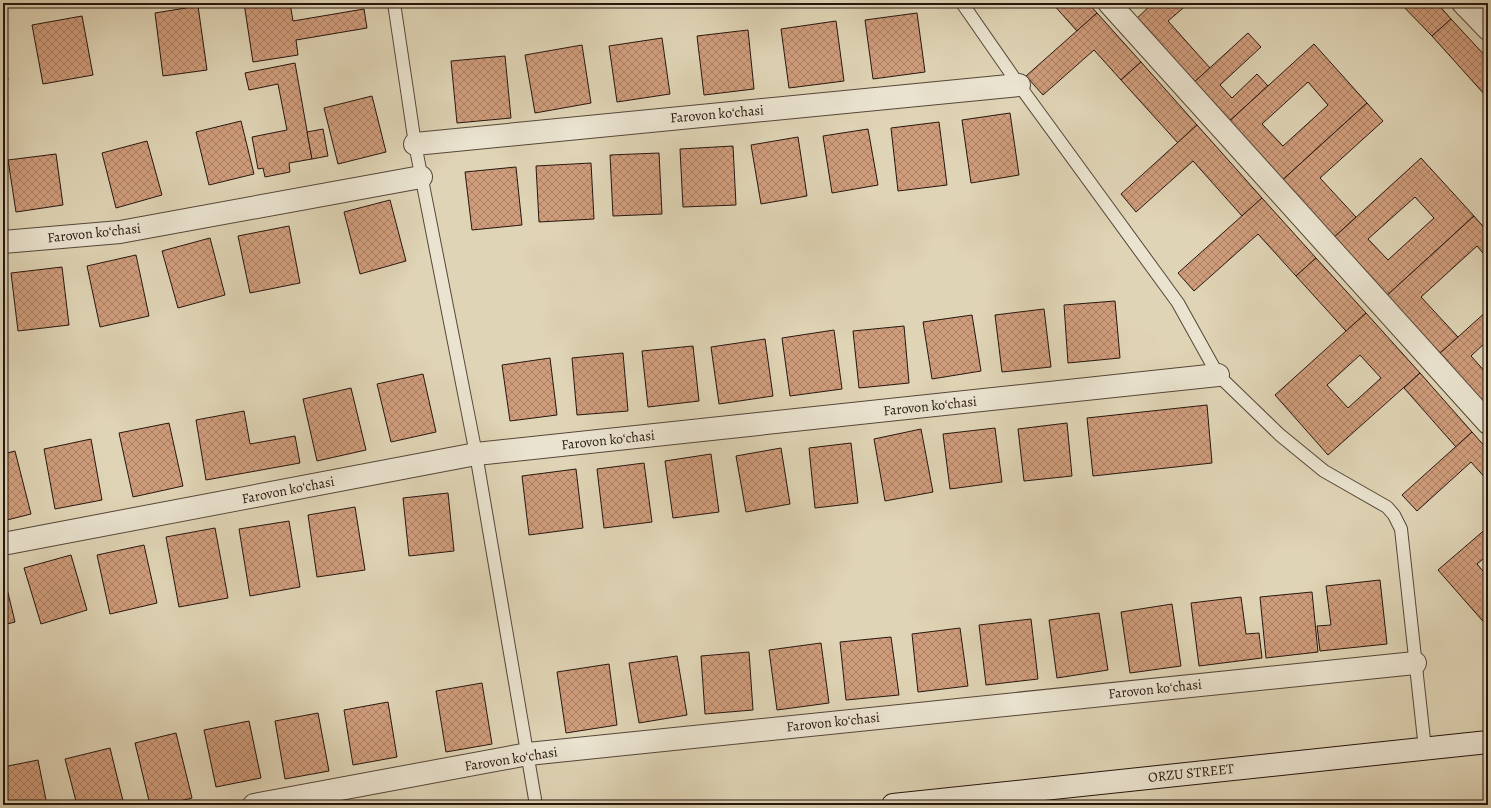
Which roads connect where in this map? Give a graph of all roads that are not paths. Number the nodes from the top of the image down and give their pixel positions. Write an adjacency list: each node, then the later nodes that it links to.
1 (394, 3): 7 (lane)
2 (962, 3): 6 (lane)
3 (1109, 3): 11 (street)
4 (1463, 3): 5 (street)
5 (1488, 30)
6 (1019, 85): 7 (street, Farovon koʻchasi); 10 (lane)
7 (415, 144): 8 (lane)
8 (421, 177): 9 (street, Farovon koʻchasi); 12 (lane)
9 (3, 242)
10 (1218, 375): 12 (street, Farovon koʻchasi); 14 (lane)
11 (1488, 423)
12 (476, 454): 13 (street, Farovon koʻchasi); 17 (lane)
13 (3, 544)
14 (1415, 663): 16 (lane); 17 (street, Farovon koʻchasi)
15 (1488, 742): 16 (street, ORZU STREET)
16 (1426, 749): 20 (street, ORZU STREET)
17 (528, 754): 18 (street, Farovon koʻchasi); 19 (lane)
18 (254, 805)
19 (536, 805)
20 (893, 805)

